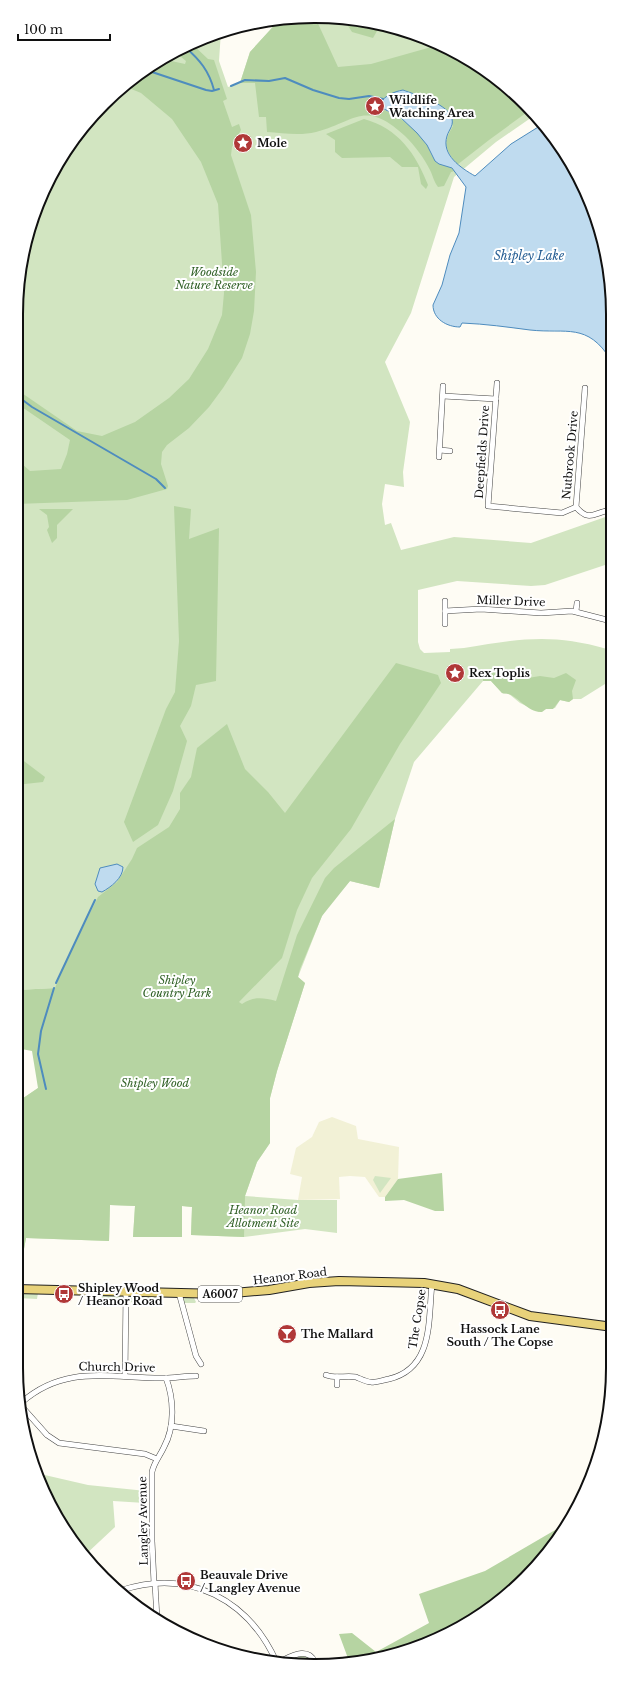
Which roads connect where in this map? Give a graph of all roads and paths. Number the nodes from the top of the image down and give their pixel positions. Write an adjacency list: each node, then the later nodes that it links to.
1 (497, 383): 5 (street, Deepfields Drive)
2 (443, 386): 4 (street)
3 (585, 388): 9 (street, Nutbrook Drive)
4 (443, 396): 5 (street); 6 (street)
5 (496, 399): 9 (street, Deepfields Drive)
6 (440, 450): 7 (street); 8 (street)
7 (450, 451)
8 (439, 458)
9 (576, 507): 10 (street, Nutbrook Drive)
10 (606, 511)
11 (445, 601): 13 (street)
12 (577, 603): 14 (street)
13 (445, 611): 14 (street, Miller Drive); 16 (street)
14 (576, 611): 15 (street, Miller Drive)
15 (606, 620)
16 (446, 624)
17 (432, 1284): 20 (main road, Heanor Road / A6007); 21 (main road, A6007); 23 (street, The Copse)
18 (23, 1289): 19 (main road, Heanor Road / A6007)
19 (126, 1292): 20 (main road, Heanor Road / A6007); 26 (street)
20 (179, 1293): 24 (street)
21 (606, 1326)
22 (414, 1354): 23 (street, The Copse)
23 (420, 1358): 28 (street, The Copse)
24 (201, 1364)
25 (326, 1375): 28 (street, The Copse)
26 (125, 1376): 29 (street, Church Drive); 31 (street, Church Drive)
27 (196, 1376): 29 (street, Church Drive)
28 (337, 1377): 30 (street)
29 (166, 1378): 33 (street, Langley Avenue)
30 (337, 1385)
31 (25, 1400)
32 (26, 1412): 35 (street)
33 (171, 1426): 34 (street); 35 (street, Langley Avenue)
34 (204, 1431)
35 (157, 1459): 36 (street, Langley Avenue)
36 (154, 1583): 37 (street); 38 (street, Langley Avenue); 39 (street)
37 (125, 1589)
38 (156, 1612)
39 (273, 1656)
40 (290, 1658): 41 (street)
41 (313, 1659)

